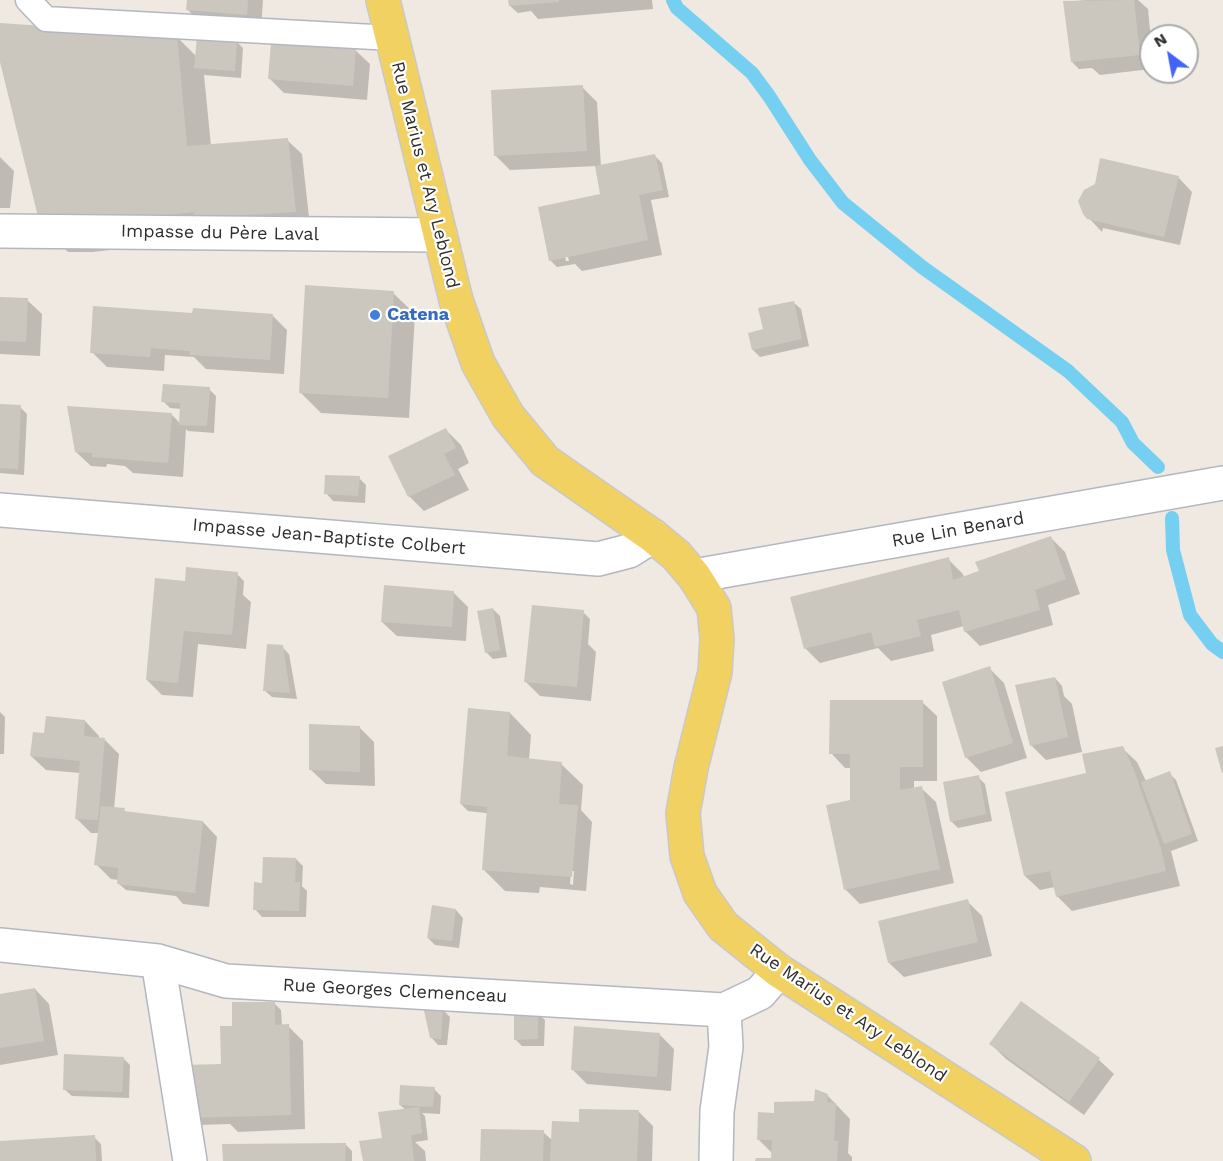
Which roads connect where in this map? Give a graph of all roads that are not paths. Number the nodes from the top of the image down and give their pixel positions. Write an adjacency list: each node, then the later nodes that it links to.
1 (28, 0): 3 (lane)
2 (383, 0): 3 (main road, Rue Marius et Ary Leblond)
3 (392, 38): 5 (main road, Rue Marius et Ary Leblond)
4 (0, 231): 5 (street, Impasse du Père Laval)
5 (440, 235): 8 (main road, Rue Marius et Ary Leblond)
6 (1223, 483): 9 (street, Rue Lin Benard)
7 (0, 510): 8 (street, Impasse Jean-Baptiste Colbert)
8 (653, 536): 9 (main road, Rue Marius et Ary Leblond)
9 (694, 576): 12 (main road, Rue Marius et Ary Leblond)
10 (0, 945): 11 (street, Rue Georges Clemenceau)
11 (158, 961): 13 (street, Rue Georges Clemenceau); 15 (street)
12 (779, 971): 13 (street, Rue Georges Clemenceau); 14 (main road, Rue Marius et Ary Leblond)
13 (724, 1010): 16 (street)
14 (1072, 1160)
15 (190, 1161)
16 (716, 1161)

